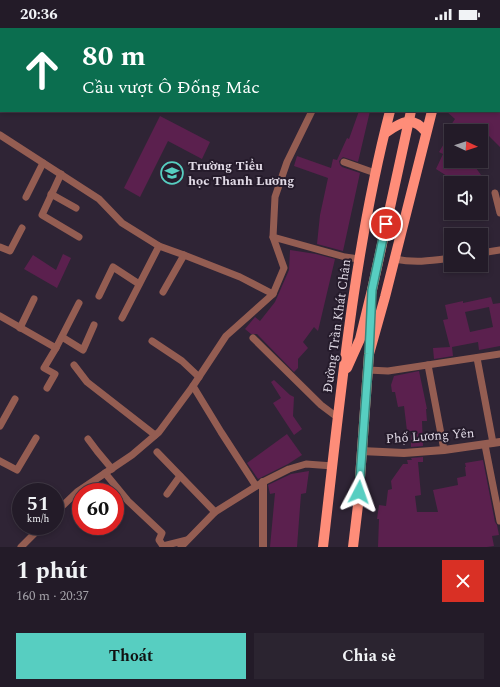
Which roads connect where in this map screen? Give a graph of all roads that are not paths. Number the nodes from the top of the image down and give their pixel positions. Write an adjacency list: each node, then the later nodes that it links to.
1 (312, 112): 18 (lane)
2 (390, 112): 6 (main road, Đường Trần Khát Chân)
3 (411, 112): 29 (main road, bridge)
4 (432, 112): 5 (main road)
5 (426, 132): 6 (main road); 26 (main road)
6 (385, 133): 10 (main road, Đường Trần Khát Chân)
7 (0, 135): 9 (lane)
8 (344, 162): 10 (lane)
9 (43, 163): 11 (lane); 14 (lane)
10 (376, 173): 25 (main road, Đường Trần Khát Chân)
11 (61, 174): 13 (lane); 20 (lane)
12 (495, 193): 16 (lane)
13 (51, 194): 15 (lane); 19 (lane)
14 (26, 197)
15 (76, 208)
16 (500, 213)
17 (22, 228): 21 (lane)
18 (273, 236): 25 (lane); 31 (lane)
19 (79, 237)
20 (159, 246): 24 (lane); 28 (lane)
21 (0, 247)
22 (500, 250): 23 (lane)
23 (488, 252)
24 (184, 255): 30 (lane); 31 (lane)
25 (359, 259): 50 (main road, Đường Trần Khát Chân)
26 (394, 259): 27 (lane); 43 (main road)
27 (444, 259)
28 (139, 284): 32 (lane); 36 (lane)
29 (372, 290): 43 (main road); 50 (main road)
30 (163, 292)
31 (273, 294): 49 (lane)
32 (99, 296)
33 (34, 299): 38 (lane)
34 (79, 303): 39 (lane)
35 (0, 316): 38 (lane)
36 (122, 318)
37 (94, 325): 39 (lane)
38 (20, 328): 42 (lane)
39 (62, 337): 42 (lane)
40 (253, 338): 54 (lane)
41 (152, 341): 49 (lane)
42 (56, 348): 52 (lane)
43 (369, 354): 48 (main road)
44 (500, 354): 45 (lane)
45 (477, 358): 47 (lane); 59 (lane)
46 (74, 365): 56 (lane)
47 (428, 365): 48 (lane); 61 (lane)
48 (368, 370): 60 (main road)
49 (199, 377): 51 (lane)
50 (343, 377): 54 (main road, Đường Trần Khát Chân)
51 (193, 386): 56 (lane); 68 (lane)
52 (47, 388)
53 (15, 399): 55 (lane)
54 (337, 417): 64 (main road, Đường Trần Khát Chân)
55 (0, 426)
56 (155, 435): 65 (lane)
57 (36, 438): 63 (lane)
58 (88, 439): 65 (lane)
59 (493, 443): 61 (street, Phố Lương Yên); 72 (lane)
60 (361, 450): 61 (street, Phố Lương Yên); 79 (main road)
61 (444, 450)
62 (157, 452): 67 (lane)
63 (0, 463)
64 (332, 466): 68 (lane); 78 (main road, Đường Trần Khát Chân)
65 (112, 469): 66 (lane)
66 (105, 474): 70 (lane); 74 (lane)
67 (180, 476): 69 (lane); 71 (lane)
68 (259, 484): 71 (lane); 77 (street)
69 (167, 494)
70 (64, 505)
71 (215, 512): 74 (lane)
72 (500, 521)
73 (33, 535): 75 (lane)
74 (187, 540): 76 (lane)
75 (21, 547)
76 (181, 547)
77 (263, 547)
78 (323, 547)
79 (354, 547)

